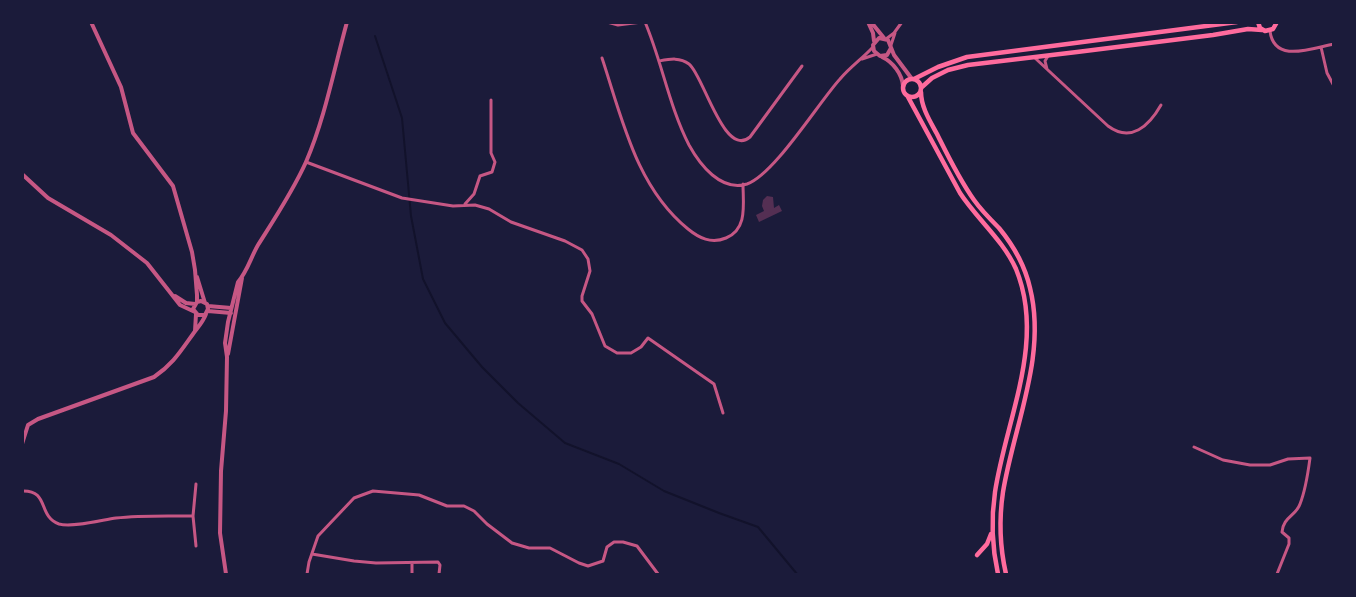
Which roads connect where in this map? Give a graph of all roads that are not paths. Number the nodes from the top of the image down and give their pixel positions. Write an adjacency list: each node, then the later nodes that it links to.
1 (91, 22): 38 (street)
2 (347, 22): 34 (street)
3 (608, 22): 4 (street)
4 (644, 22): 23 (street)
5 (869, 22): 14 (street); 16 (street)
6 (902, 22): 11 (street)
7 (1237, 22): 27 (main road)
8 (1258, 22): 12 (main road)
9 (1281, 22): 10 (main road)
10 (1276, 25): 13 (main road)
11 (896, 30): 14 (street); 17 (street)
12 (1262, 30): 13 (main road); 20 (main road)
13 (1270, 31): 18 (street)
14 (885, 38): 16 (street); 17 (street)
15 (1334, 44): 18 (street)
16 (873, 45): 19 (street); 24 (street)
17 (891, 46): 19 (street); 27 (street)
18 (1321, 46): 29 (street)
19 (878, 55): 24 (street); 28 (street)
20 (1048, 56): 22 (main road); 26 (street)
21 (602, 58): 36 (street)
22 (1035, 58): 26 (street); 30 (main road)
23 (659, 61): 25 (street); 36 (street)
24 (858, 62): 36 (street)
25 (802, 66)
26 (1047, 70): 33 (street)
27 (913, 79): 28 (main road); 30 (main road)
28 (903, 86): 31 (main road)
29 (1334, 86)
30 (922, 89): 31 (main road); 64 (main road)
31 (908, 97): 53 (main road)
32 (491, 100): 37 (street)
33 (1161, 105)
34 (306, 162): 37 (street); 42 (street)
35 (22, 174): 39 (street)
36 (742, 184)
37 (464, 205): 47 (street)
38 (195, 270): 40 (street); 41 (street)
39 (169, 291): 40 (street); 43 (street)
40 (196, 303): 41 (street); 43 (street)
41 (207, 308): 42 (street); 43 (street); 44 (street); 45 (street)
42 (233, 310): 44 (street); 46 (street)
43 (195, 313): 45 (street)
44 (230, 314): 46 (street)
45 (194, 333): 48 (street)
46 (227, 357): 58 (street)
47 (722, 413)
48 (22, 444)
49 (1194, 447): 65 (street)
50 (196, 484): 52 (street)
51 (22, 491): 52 (street)
52 (193, 516): 54 (street)
53 (992, 531): 56 (main road); 63 (main road)
54 (196, 546)
55 (312, 554): 57 (street); 59 (street); 62 (street)
56 (977, 555)
57 (412, 563): 60 (street); 61 (street)
58 (226, 574)
59 (307, 574)
60 (412, 574)
61 (439, 574)
62 (658, 574)
63 (998, 574)
64 (1006, 574)
65 (1277, 574)

